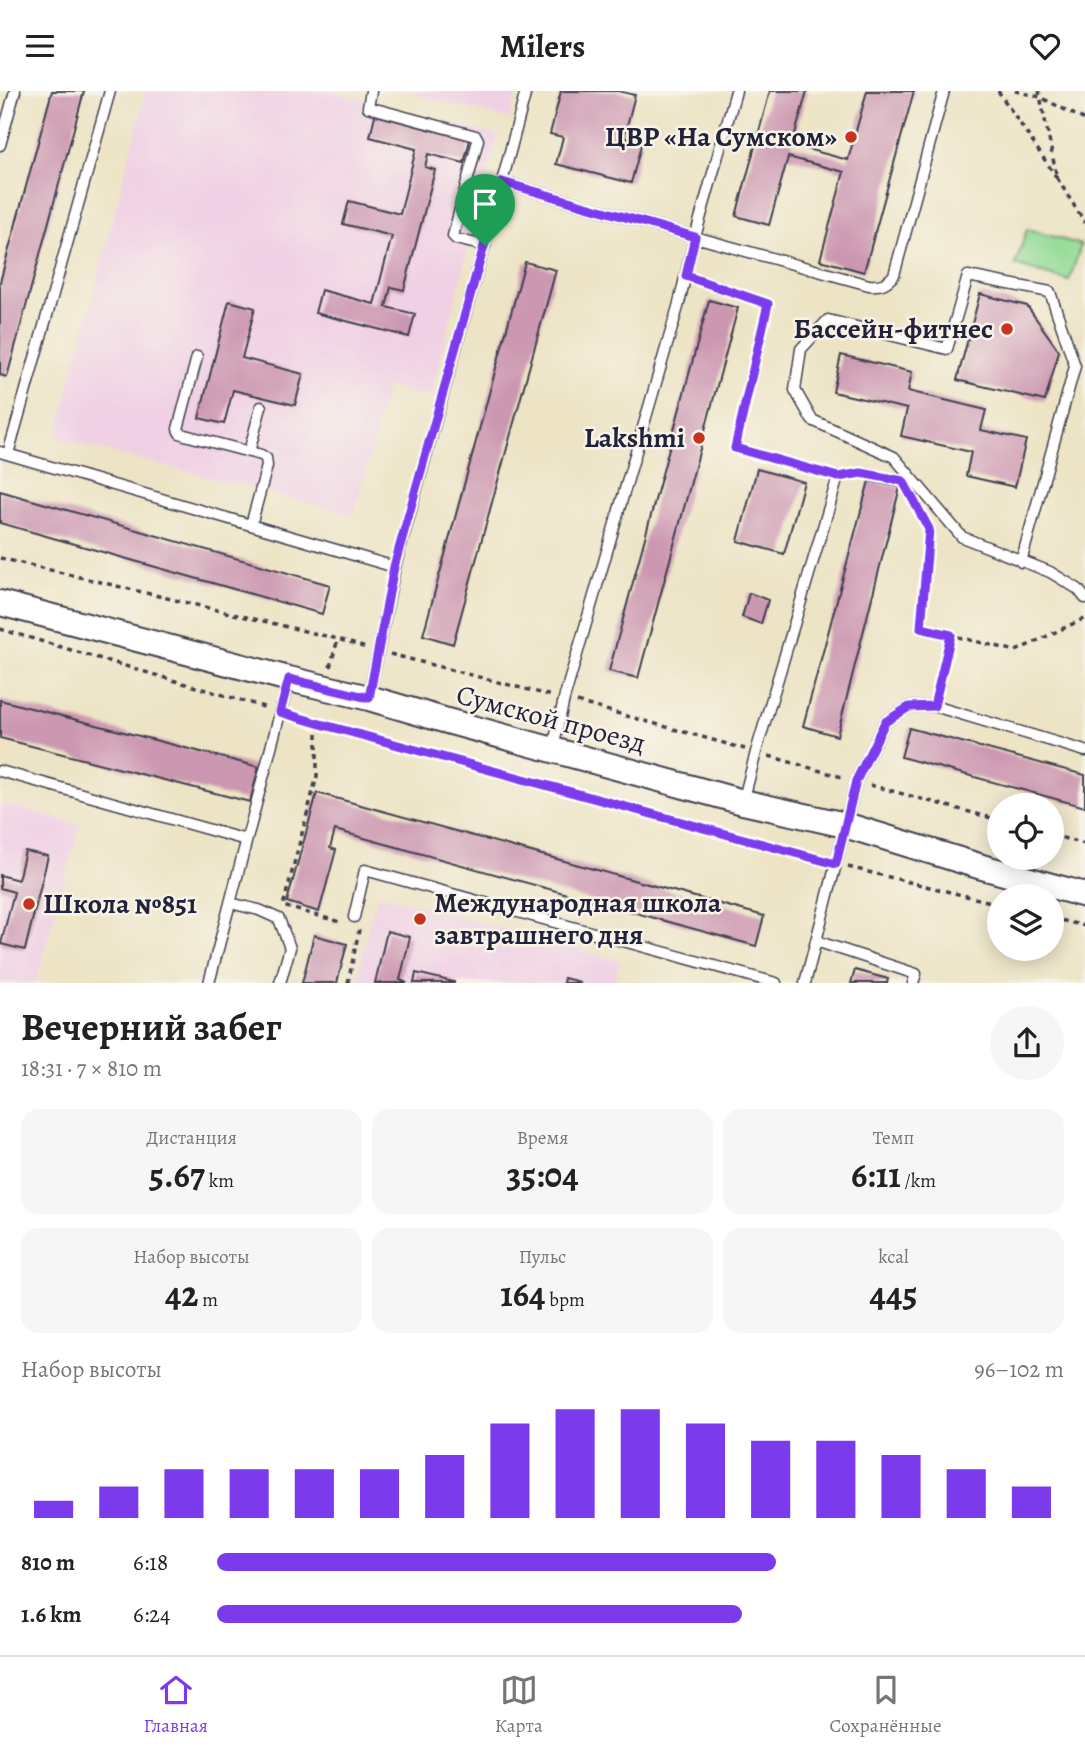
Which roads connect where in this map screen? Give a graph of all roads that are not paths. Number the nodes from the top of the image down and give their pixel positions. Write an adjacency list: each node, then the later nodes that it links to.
1 (15, 91): 7 (lane)
2 (110, 91): 14 (lane)
3 (371, 91): 10 (lane)
4 (526, 91): 8 (lane)
5 (736, 91): 9 (lane)
6 (944, 91): 9 (lane)
7 (0, 145)
8 (502, 182): 9 (lane); 10 (lane)
9 (695, 237): 23 (lane)
10 (485, 246): 18 (lane)
11 (197, 357): 13 (lane)
12 (261, 407): 13 (lane)
13 (249, 452): 16 (lane)
14 (4, 453): 16 (lane)
15 (838, 477): 26 (lane)
16 (251, 525): 18 (lane)
17 (1021, 562): 17 (lane); 19 (lane)
18 (394, 567): 22 (lane)
19 (1085, 598)
20 (0, 603): 21 (street, Сумской проезд)
21 (289, 679): 22 (street, Сумской проезд); 28 (lane)
22 (369, 698): 23 (street, Сумской проезд)
23 (552, 750): 26 (street, Сумской проезд)
24 (1085, 751): 27 (lane)
25 (0, 771): 28 (lane)
26 (743, 802): 27 (street, Сумской проезд)
27 (845, 825): 29 (street, Сумской проезд); 34 (lane)
28 (246, 840): 32 (lane)
29 (1009, 884)
30 (1064, 892): 31 (street, Сумской проезд)
31 (1085, 895)
32 (230, 903): 35 (lane); 36 (lane)
33 (350, 921): 37 (lane)
34 (816, 941): 38 (lane); 39 (lane)
35 (209, 983)
36 (281, 983)
37 (776, 983)
38 (805, 983)
39 (913, 983)

